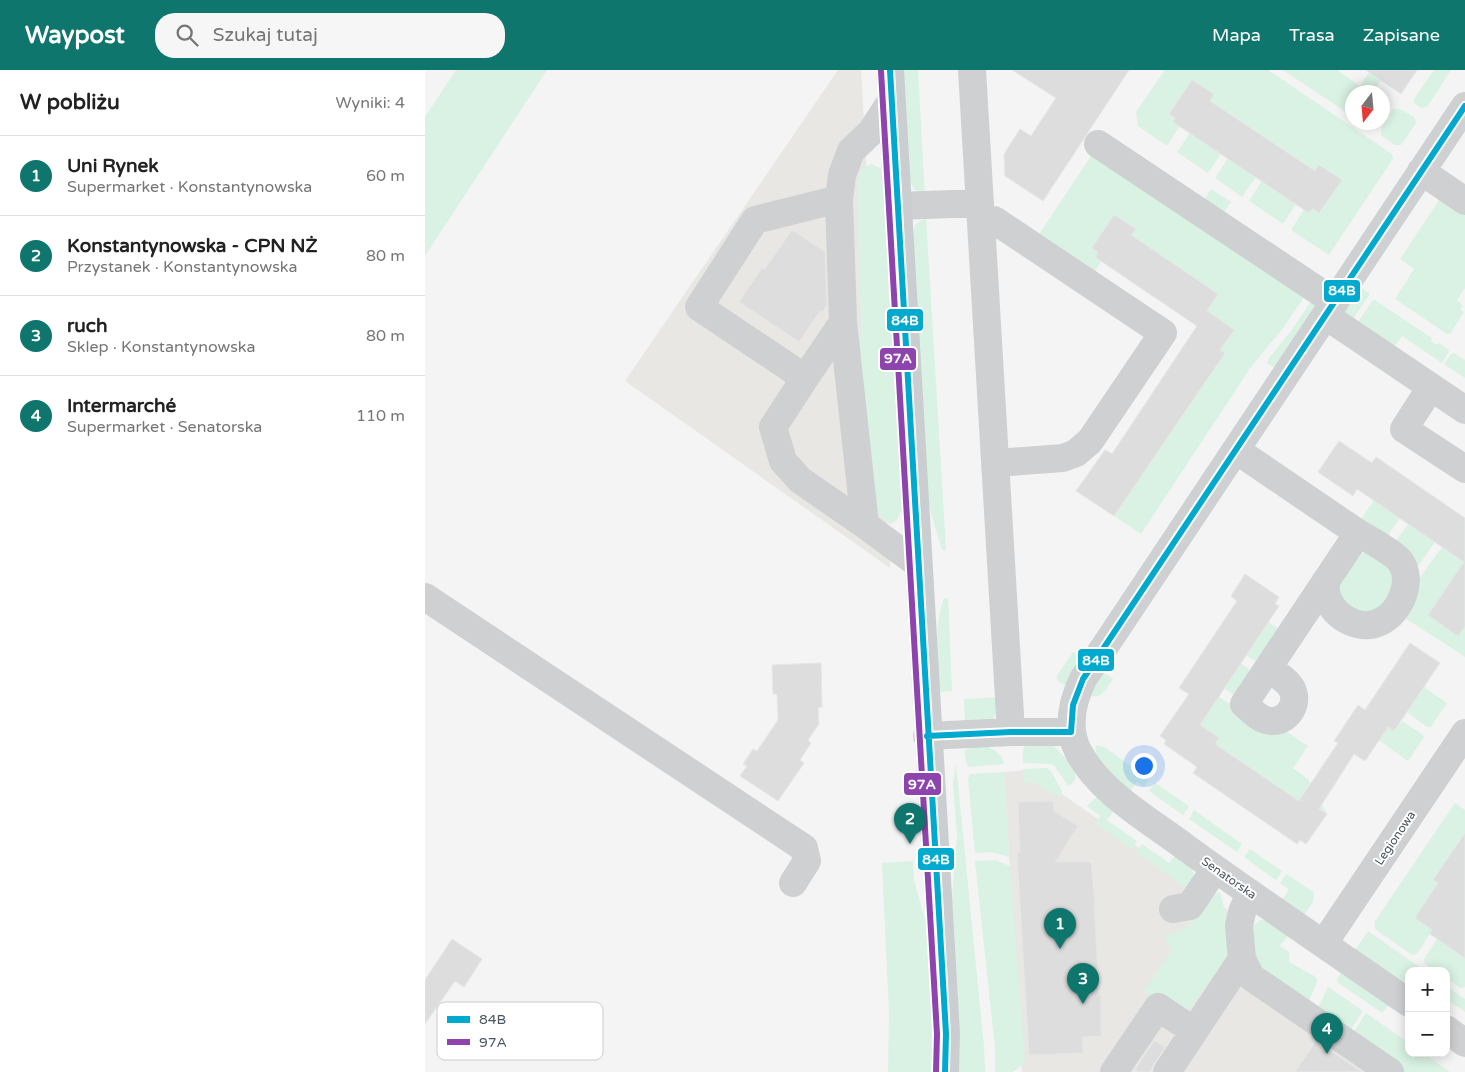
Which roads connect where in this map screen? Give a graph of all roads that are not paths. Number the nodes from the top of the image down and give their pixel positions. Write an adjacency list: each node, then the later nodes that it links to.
1 (890, 70): 3 (main road)
2 (972, 70): 10 (street)
3 (891, 101): 7 (street); 9 (main road)
4 (1465, 106): 6 (street)
5 (1098, 144): 11 (street)
6 (1421, 171): 8 (street); 11 (street)
7 (839, 199): 12 (street); 13 (street)
8 (1465, 200)
9 (898, 206): 10 (street); 21 (main road)
10 (980, 212): 17 (street); 17 (street)
11 (1330, 309): 14 (street); 16 (street)
12 (843, 322): 13 (street); 19 (street)
13 (805, 378): 19 (street)
14 (1431, 387): 15 (street); 18 (street)
15 (1465, 410)
16 (1236, 450): 20 (street); 26 (street)
17 (996, 463): 25 (street)
18 (1465, 469)
19 (865, 525): 21 (street)
20 (1359, 533): 22 (street); 22 (street)
21 (919, 564): 27 (main road)
22 (1325, 582): 24 (street)
23 (425, 597): 30 (street)
24 (1268, 668)
25 (1011, 732): 26 (street); 27 (street)
26 (1071, 732): 29 (street, Senatorska)
27 (927, 736): 39 (main road)
28 (1463, 740): 33 (street, Legionowa)
29 (1215, 869): 31 (street, Senatorska); 32 (street)
30 (793, 883)
31 (1250, 893): 33 (street, Senatorska); 34 (street)
32 (1173, 909)
33 (1324, 943): 35 (street, Senatorska)
34 (1242, 959): 36 (street); 42 (street)
35 (1405, 1000)
36 (1194, 1031): 40 (street); 41 (street)
37 (1450, 1032): 38 (street)
38 (1465, 1042)
39 (945, 1072)
40 (1114, 1072)
41 (1167, 1072)
42 (1390, 1072)

